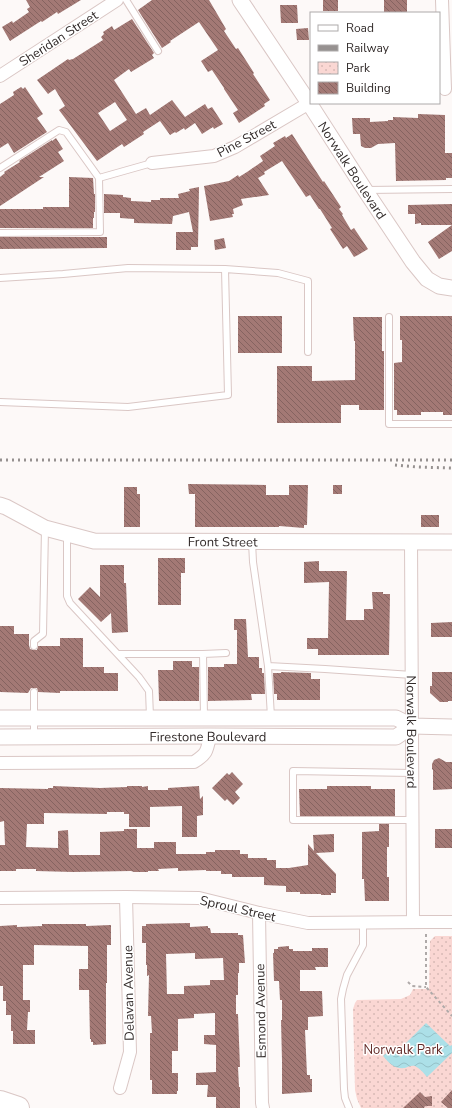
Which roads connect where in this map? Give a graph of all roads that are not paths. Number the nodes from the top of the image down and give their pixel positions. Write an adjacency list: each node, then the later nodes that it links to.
1 (117, 0): 6 (street, Sheridan Street)
2 (126, 0): 5 (lane)
3 (240, 0): 8 (street, Norwalk Boulevard)
4 (442, 0): 7 (street)
5 (158, 51)
6 (0, 76)
7 (445, 89)
8 (310, 103): 10 (street, Pine Street)
9 (311, 104): 14 (street, Norwalk Boulevard)
10 (152, 163): 12 (lane)
11 (0, 168): 12 (lane)
12 (99, 178): 15 (lane)
13 (452, 189): 14 (lane)
14 (365, 190): 18 (street, Norwalk Boulevard)
15 (0, 234)
16 (225, 269): 17 (lane); 20 (lane); 21 (lane)
17 (0, 278)
18 (452, 288)
19 (389, 317): 22 (lane)
20 (308, 352)
21 (0, 402)
22 (452, 424)
23 (0, 505): 24 (street, Front Street)
24 (45, 528): 25 (street, Front Street); 29 (lane)
25 (67, 534): 27 (street, Front Street); 31 (lane)
26 (411, 541): 27 (street, Front Street); 28 (street, Front Street); 34 (street, Norwalk Boulevard)
27 (252, 542): 33 (lane)
28 (452, 542)
29 (34, 646)
30 (226, 653): 32 (lane)
31 (118, 654): 32 (lane); 37 (lane)
32 (203, 654): 38 (lane)
33 (268, 666): 34 (lane); 39 (lane)
34 (412, 675): 41 (street, Norwalk Boulevard)
35 (34, 692): 36 (lane)
36 (34, 717): 37 (street, Firestone Boulevard); 40 (street, Firestone Boulevard); 43 (lane)
37 (150, 717): 38 (street, Firestone Boulevard)
38 (204, 717): 39 (street, Firestone Boulevard)
39 (271, 717): 41 (street, Firestone Boulevard)
40 (0, 718)
41 (412, 726): 42 (street, Firestone Boulevard); 44 (street, Firestone Boulevard); 47 (street, Norwalk Boulevard)
42 (452, 728)
43 (34, 736): 44 (street, Firestone Boulevard); 45 (street, Firestone Boulevard)
44 (210, 736): 46 (street)
45 (0, 738)
46 (0, 763)
47 (412, 773): 48 (street, Norwalk Boulevard); 48 (lane)
48 (412, 820): 52 (street, Norwalk Boulevard)
49 (126, 897): 50 (street, Sproul Street); 51 (street, Sproul Street); 55 (street, Delavan Avenue)
50 (0, 898)
51 (259, 913): 54 (street, Sproul Street); 58 (street, Esmond Avenue)
52 (413, 922): 53 (street, Sproul Street); 54 (street, Sproul Street)
53 (452, 922)
54 (363, 923): 59 (lane)
55 (120, 1088)
56 (0, 1102): 57 (highway)
57 (18, 1108)
58 (263, 1108)
59 (348, 1108)

